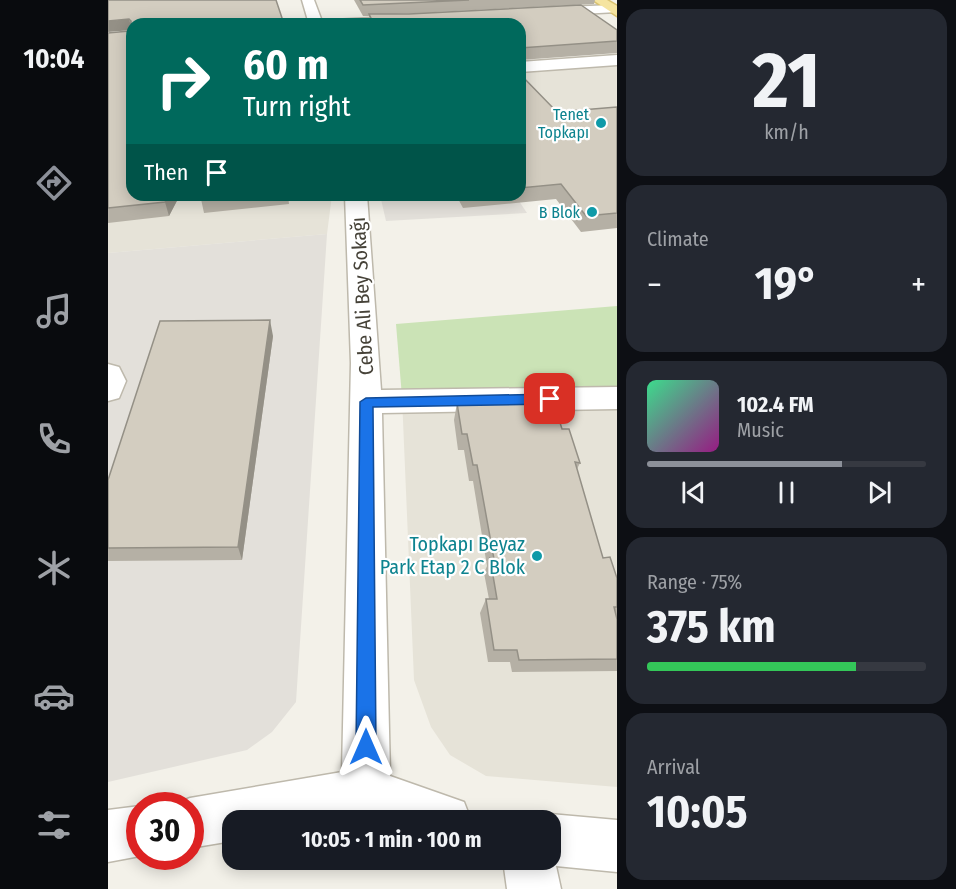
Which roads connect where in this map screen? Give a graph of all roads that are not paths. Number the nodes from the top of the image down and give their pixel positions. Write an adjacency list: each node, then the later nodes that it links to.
1 (308, 0): 5 (street)
2 (599, 0): 3 (main road)
3 (614, 10): 4 (street)
4 (531, 13)
5 (314, 18)
6 (617, 60): 7 (street)
7 (526, 67)
8 (356, 201): 12 (street, Cebe Ali Bey Sokağı)
9 (108, 374): 10 (street)
10 (108, 390)
11 (617, 398): 12 (street)
12 (366, 402): 13 (street, Cebe Ali Bey Sokağı)
13 (366, 793): 14 (street); 15 (street)
14 (417, 810)
15 (204, 821)
16 (126, 833): 17 (street)
17 (108, 836)
18 (561, 841): 19 (street)
19 (617, 846)
20 (531, 870): 21 (street)
21 (534, 889)

